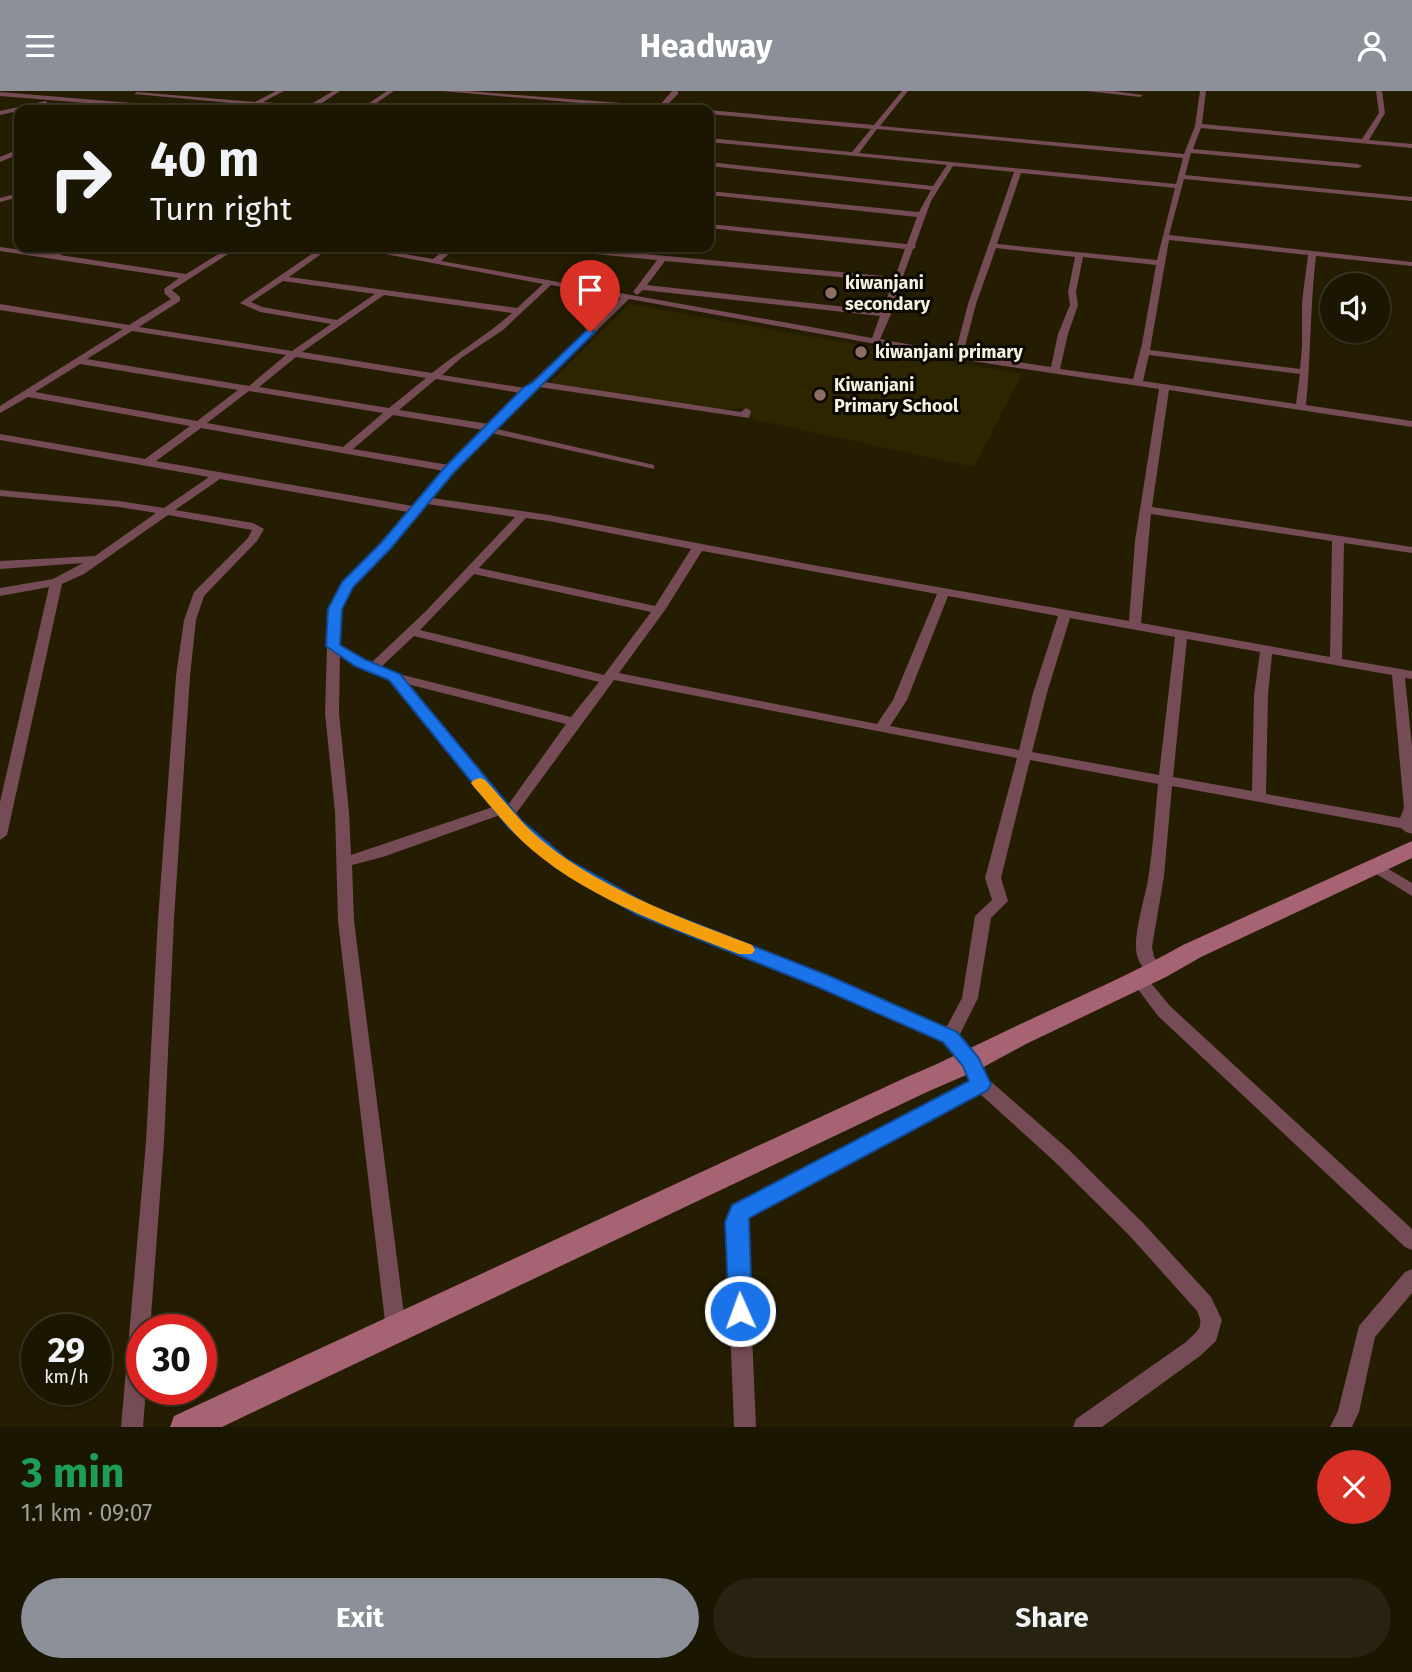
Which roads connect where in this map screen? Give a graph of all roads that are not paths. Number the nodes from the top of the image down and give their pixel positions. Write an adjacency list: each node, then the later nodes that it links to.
1 (281, 91): 14 (street)
2 (337, 91): 19 (street)
3 (391, 91): 20 (street)
4 (444, 91): 15 (street)
5 (675, 91): 22 (street)
6 (905, 91): 25 (street)
7 (1089, 91): 12 (street)
8 (1203, 91): 24 (street)
9 (1379, 91): 27 (street)
10 (140, 93): 14 (street); 17 (street)
11 (0, 94): 13 (street)
12 (1140, 95)
13 (58, 100): 16 (street); 17 (street)
14 (256, 104): 18 (street)
15 (606, 104): 21 (street)
16 (36, 105)
17 (116, 105)
18 (267, 105)
19 (315, 105)
20 (370, 105)
21 (620, 105)
22 (663, 105)
23 (714, 112): 25 (street)
24 (1198, 126): 27 (street); 32 (street)
25 (875, 127): 31 (street); 32 (street)
26 (714, 141): 28 (street)
27 (1364, 142): 29 (street)
28 (735, 143): 30 (street); 31 (street)
29 (1412, 146)
30 (729, 150)
31 (855, 154): 35 (street)
32 (1188, 154): 37 (street); 39 (street)
33 (723, 158): 34 (street)
34 (714, 164)
35 (951, 164): 38 (street); 40 (street)
36 (714, 165): 40 (street)
37 (1358, 166)
38 (1018, 171): 39 (street); 46 (street)
39 (1180, 182): 42 (street); 45 (street)
40 (934, 188): 43 (street)
41 (714, 194): 43 (street)
42 (1412, 199)
43 (923, 215): 47 (street)
44 (714, 227): 47 (street)
45 (1165, 237): 55 (street); 60 (street)
46 (995, 246): 56 (street); 77 (street)
47 (912, 247): 64 (street)
48 (19, 252): 57 (street)
49 (60, 252): 57 (street)
50 (227, 252): 62 (street)
51 (320, 252): 63 (street)
52 (380, 252): 59 (street)
53 (446, 252): 59 (street)
54 (599, 252): 58 (street)
55 (1312, 253): 61 (street); 80 (street)
56 (1079, 255): 60 (street); 79 (street)
57 (50, 257): 62 (street)
58 (663, 258): 64 (street); 66 (street)
59 (435, 262): 65 (street)
60 (1160, 263): 75 (street)
61 (1412, 264)
62 (187, 277): 73 (street)
63 (281, 278): 67 (street); 72 (street)
64 (898, 280): 71 (street)
65 (548, 284): 68 (street); 70 (street)
66 (641, 288): 68 (street); 71 (street)
67 (383, 292): 70 (street); 72 (street)
68 (628, 298): 74 (street); 82 (street)
69 (0, 307): 73 (street)
70 (519, 311): 81 (street)
71 (887, 314): 74 (street)
72 (338, 323): 76 (street)
73 (130, 329): 76 (street); 78 (street)
74 (875, 341): 77 (street)
75 (1145, 352): 80 (street); 83 (street)
76 (294, 354): 81 (street); 84 (street)
77 (958, 356): 79 (street)
78 (79, 361): 84 (street); 87 (street)
79 (1055, 372): 83 (street)
80 (1305, 372): 88 (street)
81 (433, 377): 86 (street); 91 (street)
82 (537, 384): 86 (street); 90 (street)
83 (1137, 384): 85 (street)
84 (249, 388): 91 (street); 92 (street)
85 (1164, 389): 88 (street); 104 (street)
86 (527, 391): 94 (street)
87 (28, 394): 89 (street); 92 (street)
88 (1301, 408): 93 (street)
89 (0, 410)
90 (746, 411)
91 (393, 412): 94 (street); 96 (street)
92 (201, 424): 96 (street); 97 (street)
93 (1412, 424)
94 (491, 429): 98 (street); 99 (street)
95 (0, 437): 97 (street)
96 (345, 450): 99 (street)
97 (147, 463): 100 (street)
98 (650, 467)
99 (451, 469): 102 (street)
100 (217, 476): 102 (street); 103 (street)
101 (0, 493): 103 (street)
102 (418, 505): 105 (street); 120 (street)
103 (168, 510): 109 (street); 144 (street)
104 (1147, 510): 106 (street); 117 (street)
105 (524, 514): 107 (street); 111 (street)
106 (1338, 539): 108 (street); 122 (street)
107 (699, 546): 113 (street); 115 (street)
108 (1412, 550)
109 (101, 559): 110 (street); 112 (street)
110 (0, 565)
111 (471, 570): 115 (street); 118 (street)
112 (56, 582): 114 (street); 134 (street)
113 (944, 591): 116 (street); 128 (street)
114 (0, 592)
115 (659, 610): 126 (street)
116 (1065, 614): 117 (street); 129 (street)
117 (1135, 626): 119 (street)
118 (411, 632): 123 (street); 126 (street)
119 (1181, 635): 121 (street); 130 (street)
120 (333, 646): 123 (street); 135 (street)
121 (1266, 651): 122 (street); 131 (street)
122 (1336, 663): 124 (street)
123 (372, 669): 125 (street)
124 (1405, 674): 133 (street)
125 (394, 677): 127 (street); 132 (street)
126 (610, 677): 127 (street); 128 (street)
127 (575, 722): 132 (street)
128 (881, 729): 129 (street)
129 (1026, 754): 130 (street); 139 (street)
130 (1165, 779): 131 (street); 138 (street)
131 (1259, 797): 133 (street)
132 (504, 812): 135 (street); 139 (street)
133 (1410, 834): 136 (street)
134 (0, 835)
135 (344, 862): 143 (street)
136 (1375, 866): 137 (street); 138 (street)
137 (1412, 891)
138 (1148, 976): 140 (street); 141 (street)
139 (950, 1037): 140 (street)
140 (976, 1073): 143 (street); 146 (street); 147 (street)
141 (1412, 1241)
142 (1412, 1278): 148 (street)
143 (396, 1330): 145 (street)
144 (132, 1427)
145 (186, 1427)
146 (745, 1427)
147 (1084, 1427)
148 (1340, 1427)

